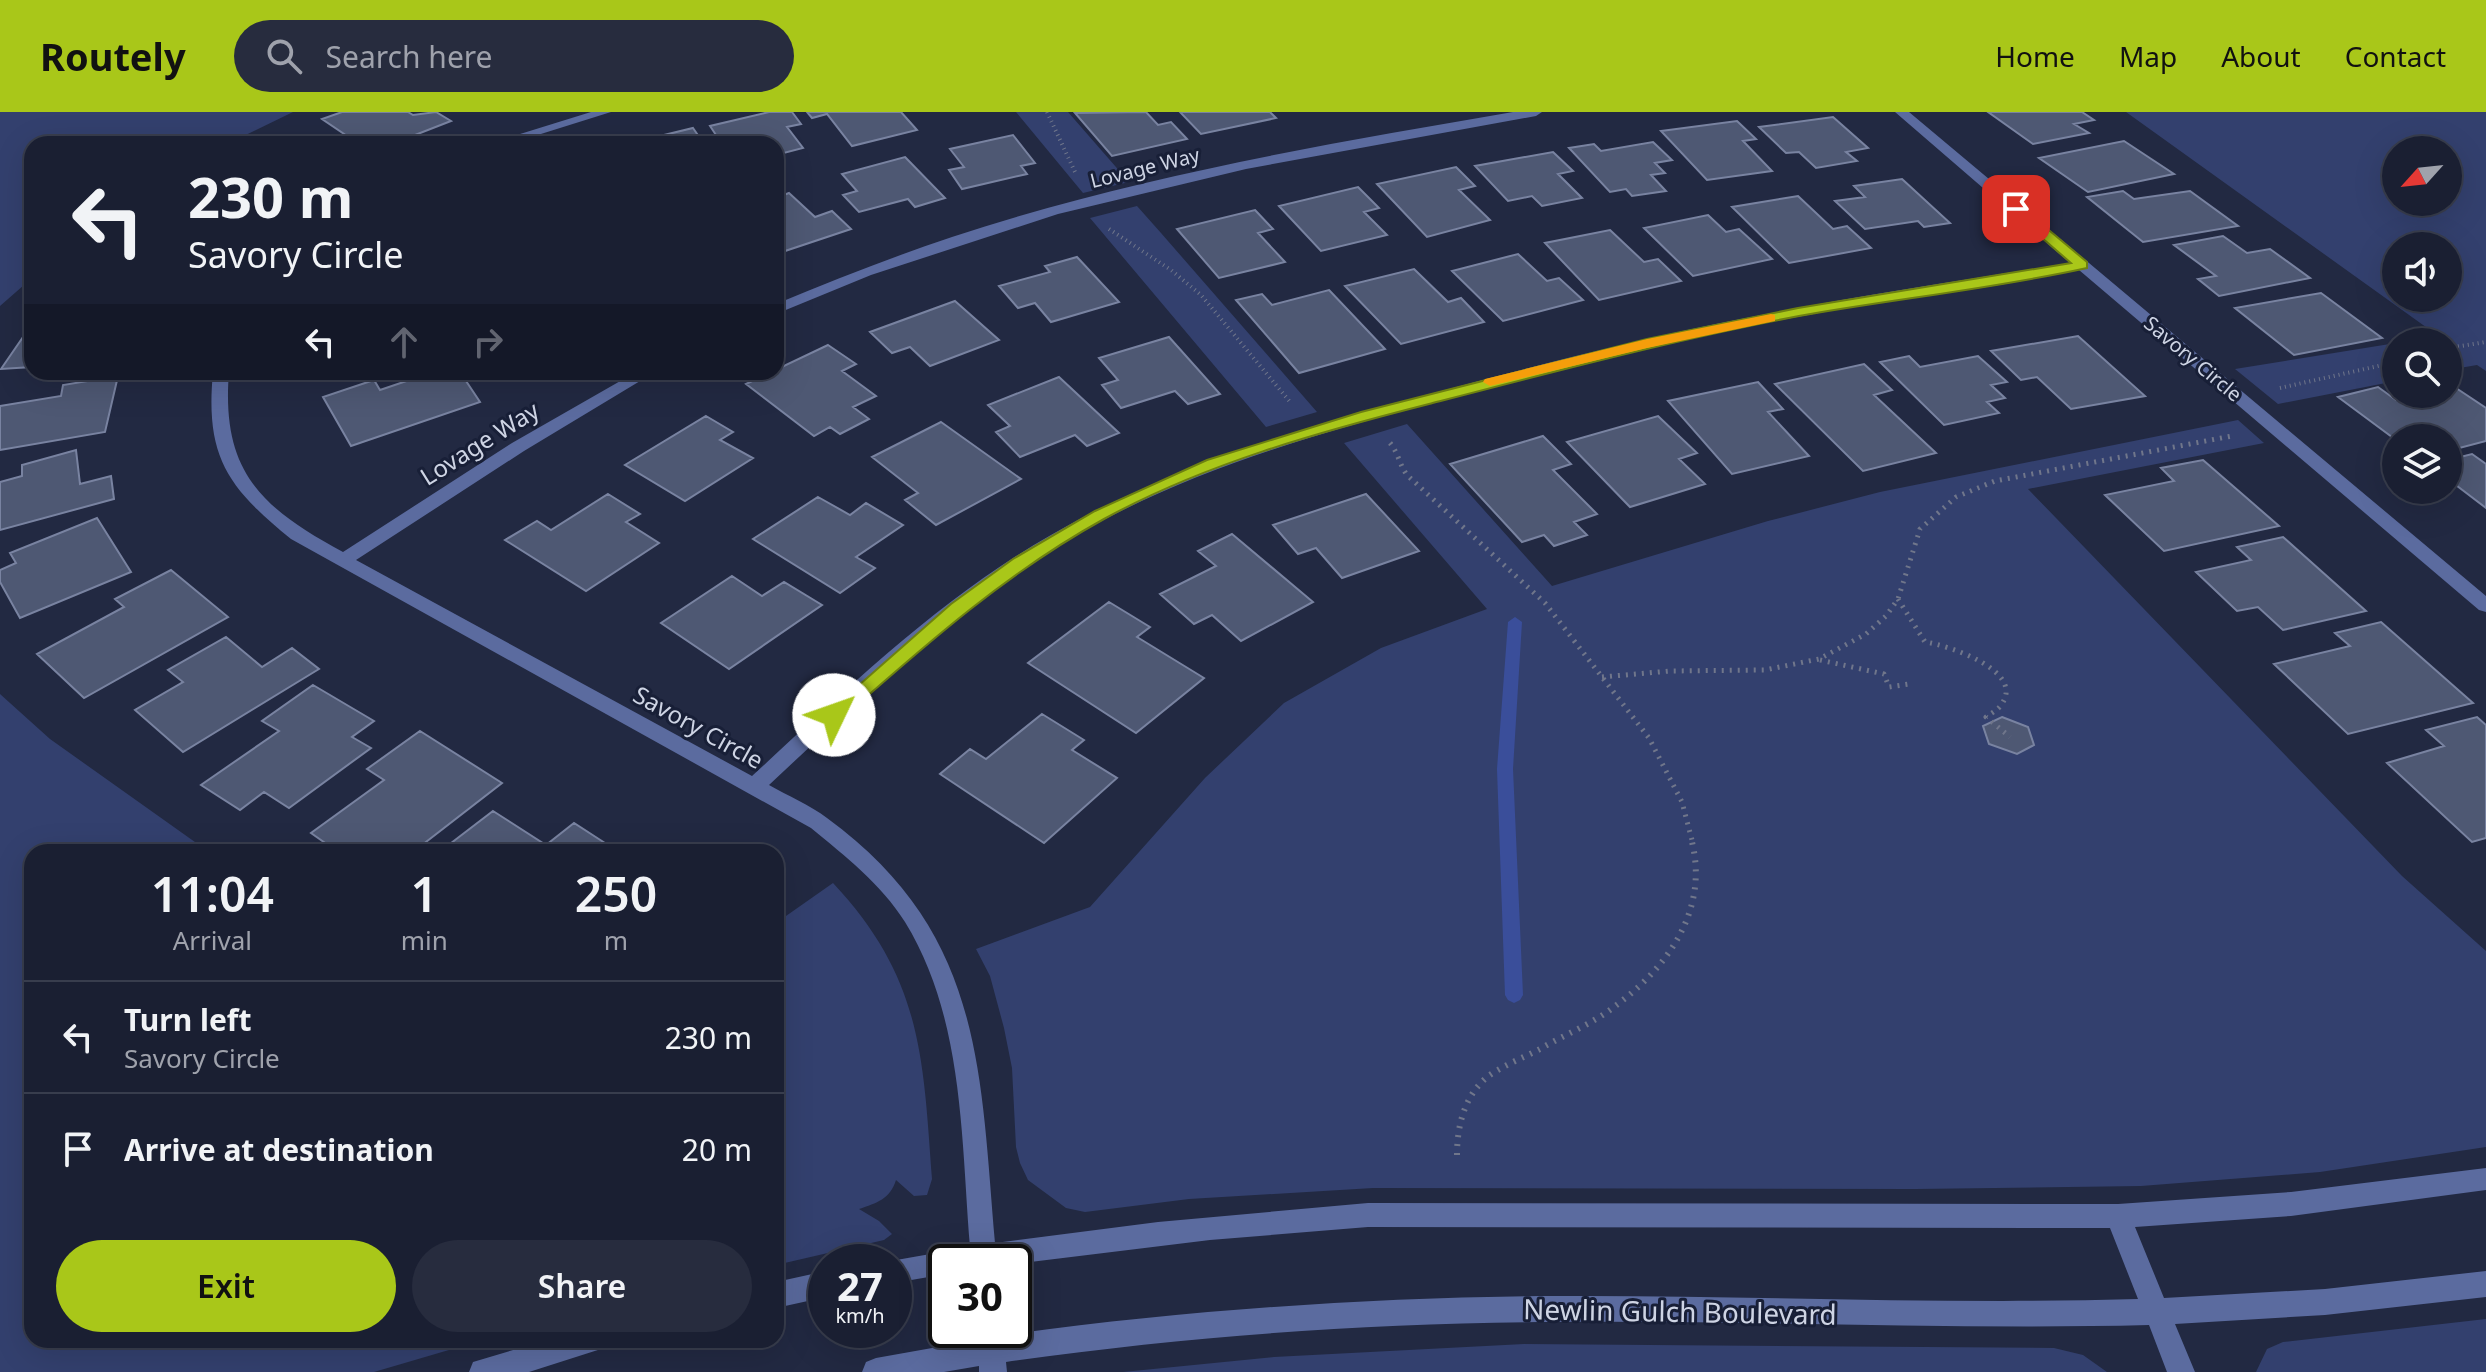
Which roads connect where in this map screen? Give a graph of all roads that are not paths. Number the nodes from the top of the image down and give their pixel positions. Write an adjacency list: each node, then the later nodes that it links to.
1 (605, 112): 4 (street)
2 (1536, 112): 6 (street, Lovage Way)
3 (1901, 112): 5 (street, Savory Circle)
4 (522, 136)
5 (2082, 265): 10 (street, Savory Circle); 11 (street)
6 (784, 306)
7 (220, 380): 9 (street, Savory Circle)
8 (633, 380): 9 (street, Lovage Way)
9 (342, 561): 11 (street, Savory Circle)
10 (2486, 606)
11 (753, 788): 14 (street, Savory Circle)
12 (2486, 1179): 13 (street)
13 (2118, 1216): 15 (street); 19 (street)
14 (982, 1244)
15 (1032, 1252)
16 (2486, 1284): 19 (street, Newlin Gulch Boulevard)
17 (808, 1288): 18 (street)
18 (784, 1293)
19 (2156, 1311): 21 (street, Newlin Gulch Boulevard); 24 (street)
20 (565, 1348): 22 (street)
21 (992, 1351): 23 (street, Newlin Gulch Boulevard)
22 (483, 1372)
23 (876, 1372)
24 (2181, 1372)

